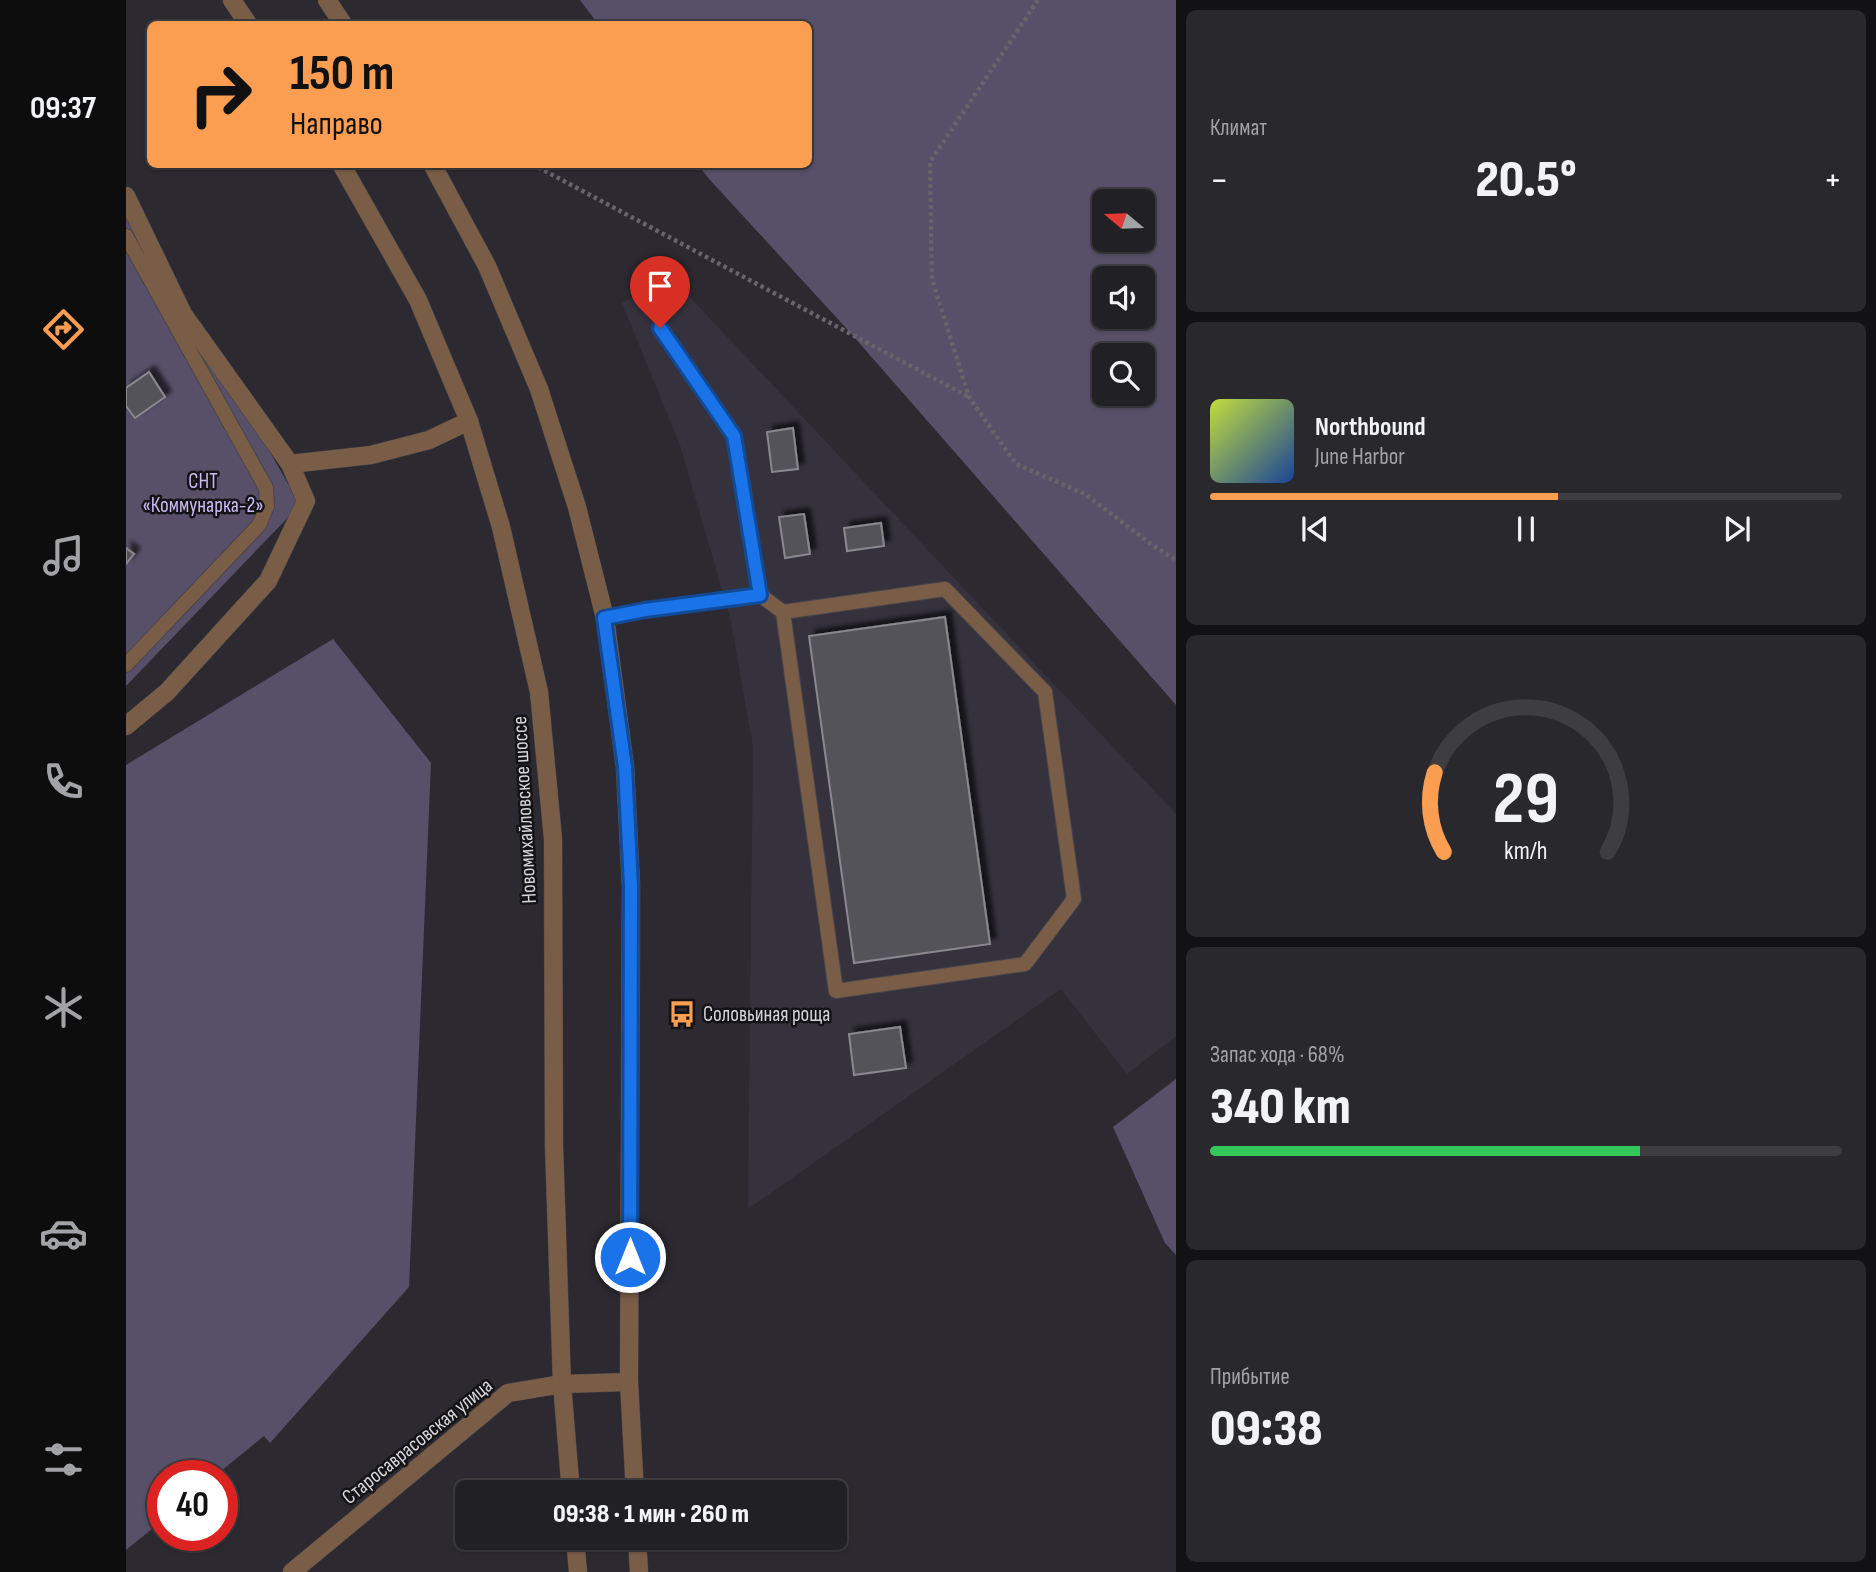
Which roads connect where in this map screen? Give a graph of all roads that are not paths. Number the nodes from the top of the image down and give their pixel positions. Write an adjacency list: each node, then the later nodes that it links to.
1 (232, 0): 3 (street)
2 (327, 0): 4 (street)
3 (246, 21)
4 (341, 21)
5 (343, 168): 10 (street, Новомихайловское шоссе)
6 (434, 168): 14 (street)
7 (126, 196): 11 (street)
8 (126, 236): 15 (lane)
9 (660, 328): 12 (lane)
10 (469, 421): 11 (street); 18 (street, Новомихайловское шоссе)
11 (290, 464): 16 (street)
12 (760, 595): 13 (lane); 14 (lane)
13 (783, 612): 13 (lane)
14 (604, 618): 17 (street)
15 (126, 665)
16 (126, 726)
17 (629, 1382): 18 (street, Старосаврасовская улица); 20 (street)
18 (562, 1384): 19 (street, Новомихайловское шоссе); 23 (street, Старосаврасовская улица)
19 (570, 1480)
20 (634, 1480)
21 (576, 1550): 24 (street)
22 (638, 1550): 25 (street)
23 (297, 1571)
24 (578, 1572)
25 (639, 1572)

